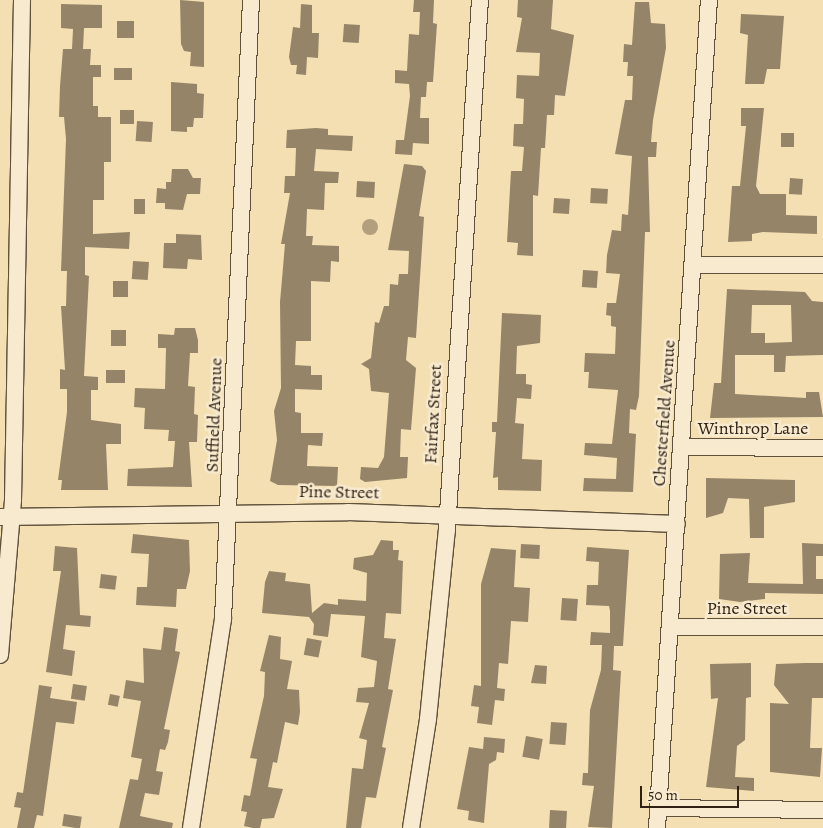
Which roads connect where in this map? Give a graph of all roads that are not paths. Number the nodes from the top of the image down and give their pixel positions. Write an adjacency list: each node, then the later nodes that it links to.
1 (22, 0): 11 (street)
2 (251, 0): 9 (street, Suffield Avenue)
3 (480, 0): 10 (street, Fairfax Street)
4 (709, 0): 5 (street, Chesterfield Avenue)
5 (694, 264): 6 (street); 7 (street, Chesterfield Avenue)
6 (823, 265)
7 (682, 447): 8 (street, Winthrop Lane); 12 (street, Chesterfield Avenue)
8 (823, 448)
9 (231, 511): 10 (street, Pine Street); 11 (street, Pine Street); 18 (street, Suffield Avenue)
10 (448, 514): 12 (street, Pine Street); 19 (street, Fairfax Street)
11 (6, 516): 15 (street)
12 (677, 524): 13 (street, Chesterfield Avenue)
13 (672, 626): 14 (street, Pine Street); 16 (street, Chesterfield Avenue)
14 (823, 628)
15 (0, 655)
16 (658, 808): 17 (street); 20 (street, Chesterfield Avenue)
17 (823, 810)
18 (191, 828)
19 (411, 828)
20 (657, 828)

